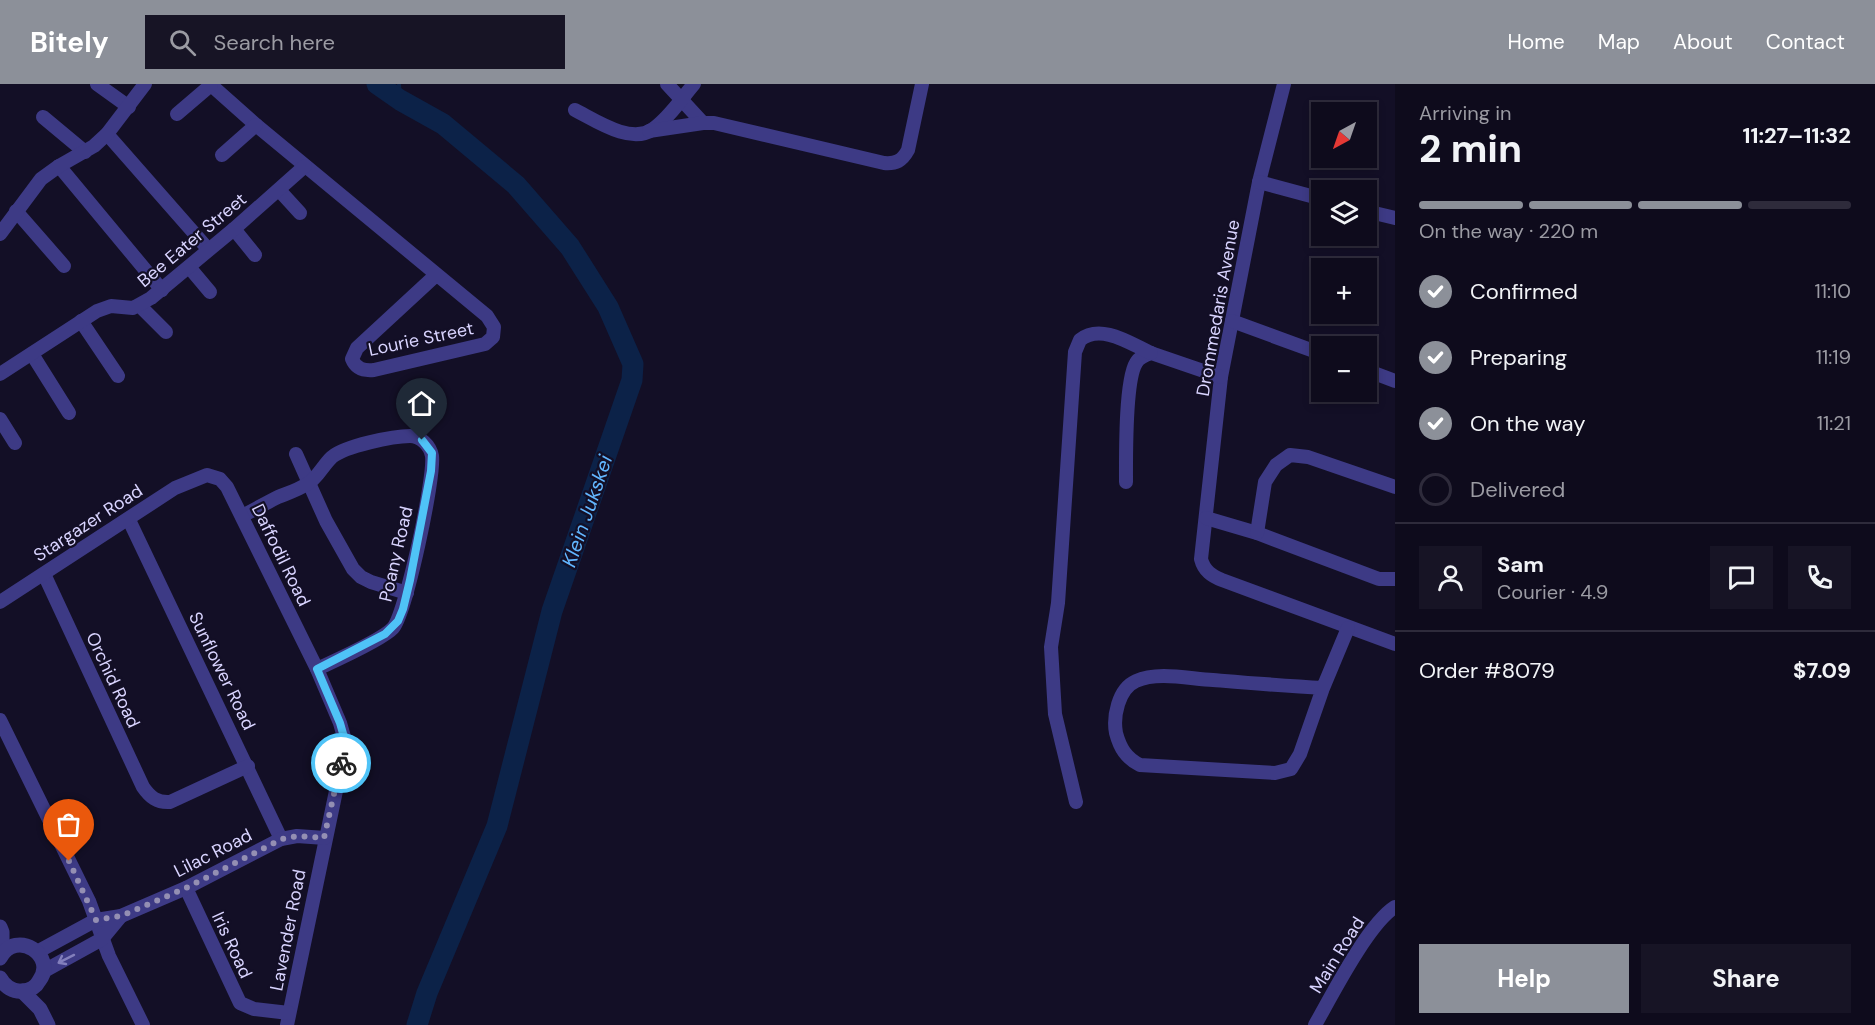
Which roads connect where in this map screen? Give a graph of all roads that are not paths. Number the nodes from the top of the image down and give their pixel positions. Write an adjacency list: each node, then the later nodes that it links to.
1 (97, 84): 9 (street)
2 (145, 84): 9 (street)
3 (211, 84): 11 (street); 14 (street, Lourie Street)
4 (667, 84): 8 (street)
5 (694, 84): 8 (street)
6 (922, 84): 13 (street)
7 (1284, 84): 21 (street, Drommedaris Avenue)
8 (682, 98): 13 (street); 15 (street)
9 (129, 107): 16 (street)
10 (575, 110): 15 (street)
11 (177, 114)
12 (44, 117): 17 (street)
13 (703, 123): 15 (street)
14 (256, 125): 18 (street); 20 (street, Lourie Street)
15 (649, 131)
16 (107, 134): 17 (street); 30 (street)
17 (85, 152): 19 (street)
18 (222, 155)
19 (59, 166): 24 (street); 35 (street)
20 (305, 166): 22 (street, Bee Eater Street); 34 (street, Lourie Street)
21 (1259, 182): 23 (street); 39 (street, Drommedaris Avenue)
22 (279, 190): 25 (street); 28 (street, Bee Eater Street)
23 (1311, 196)
24 (16, 211): 29 (street); 32 (street)
25 (300, 213)
26 (1377, 214): 27 (street)
27 (1395, 218)
28 (234, 230): 30 (street, Bee Eater Street); 31 (street)
29 (0, 234)
30 (208, 249): 33 (street, Bee Eater Street)
31 (255, 255)
32 (64, 266)
33 (189, 267): 35 (street, Bee Eater Street); 36 (street)
34 (436, 275): 34 (street, Lourie Street)
35 (162, 290): 37 (street, Bee Eater Street)
36 (210, 291)
37 (140, 306): 38 (street, Bee Eater Street); 40 (street)
38 (81, 321): 43 (street, Bee Eater Street); 46 (street)
39 (1232, 321): 41 (street); 47 (street, Drommedaris Avenue)
40 (166, 332)
41 (1311, 350)
42 (1151, 353): 47 (street); 54 (street); 71 (street)
43 (32, 354): 44 (street, Bee Eater Street); 49 (street)
44 (0, 374)
45 (1377, 374): 48 (street)
46 (118, 376)
47 (1221, 376): 58 (street, Drommedaris Avenue)
48 (1395, 381)
49 (69, 413)
50 (0, 419): 51 (street)
51 (15, 443)
52 (296, 454): 55 (street)
53 (198, 478): 57 (street, Daffodil Road); 59 (street, Stargazer Road)
54 (1126, 482)
55 (309, 483): 57 (street); 63 (street); 63 (street, Poany Road)
56 (1395, 487): 60 (street)
57 (242, 516): 67 (street, Daffodil Road)
58 (1206, 518): 60 (street); 65 (street, Drommedaris Avenue)
59 (129, 520): 61 (street, Stargazer Road); 70 (street, Sunflower Road)
60 (1257, 533): 62 (street)
61 (44, 574): 64 (street, Stargazer Road); 70 (street, Orchid Road)
62 (1395, 579)
63 (407, 593): 67 (street, Poany Road)
64 (0, 602)
65 (1348, 628): 66 (street, Drommedaris Avenue); 68 (street)
66 (1395, 644)
67 (317, 669): 72 (street, Lavender Road)
68 (1323, 688): 68 (street)
69 (0, 720): 77 (street)
70 (248, 766): 73 (street, Sunflower Road)
71 (1076, 802)
72 (324, 838): 73 (street, Lilac Road); 87 (street, Lavender Road)
73 (282, 839): 74 (street, Lilac Road)
74 (186, 888): 76 (street, Lilac Road); 87 (street, Iris Road)
75 (1394, 908): 90 (street, Main Road)
76 (121, 916): 77 (street); 79 (street)
77 (96, 920): 79 (street); 81 (street)
78 (1, 929): 80 (street); 82 (street)
79 (102, 939): 83 (street, one-way to 83); 89 (street)
80 (19, 945): 81 (street); 82 (street)
81 (37, 952): 83 (street)
82 (1, 956)
83 (41, 977): 85 (street); 86 (street)
84 (2, 984): 85 (street)
85 (22, 991): 86 (street)
86 (40, 1009): 88 (street)
87 (288, 1019)
88 (48, 1025)
89 (143, 1025)
90 (1315, 1025)

